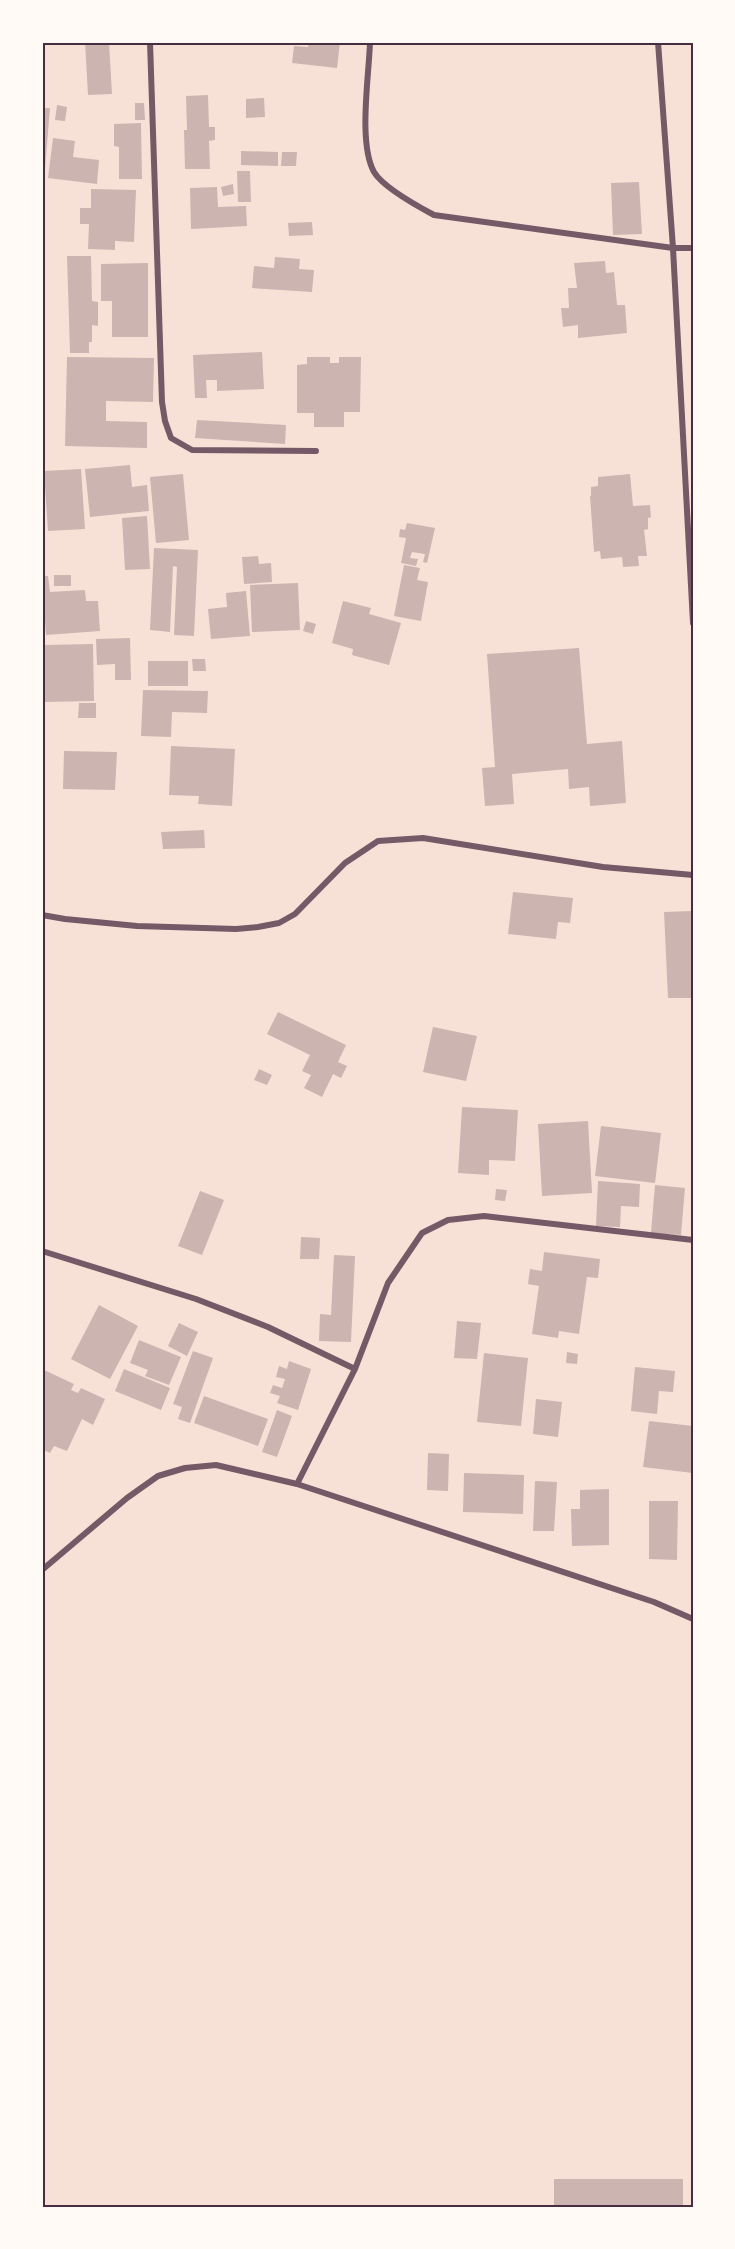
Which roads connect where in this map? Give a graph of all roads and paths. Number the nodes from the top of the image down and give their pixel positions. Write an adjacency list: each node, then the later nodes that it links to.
1 (150, 42): 6 (street)
2 (370, 42): 4 (street)
3 (658, 42): 4 (street)
4 (673, 248): 5 (street); 7 (street)
5 (693, 248)
6 (316, 451)
7 (693, 622)
8 (693, 875): 9 (street)
9 (42, 915)
10 (693, 1240): 12 (street)
11 (42, 1251): 12 (street)
12 (355, 1369): 13 (street)
13 (297, 1484): 14 (street); 15 (street)
14 (42, 1570)
15 (693, 1618)

